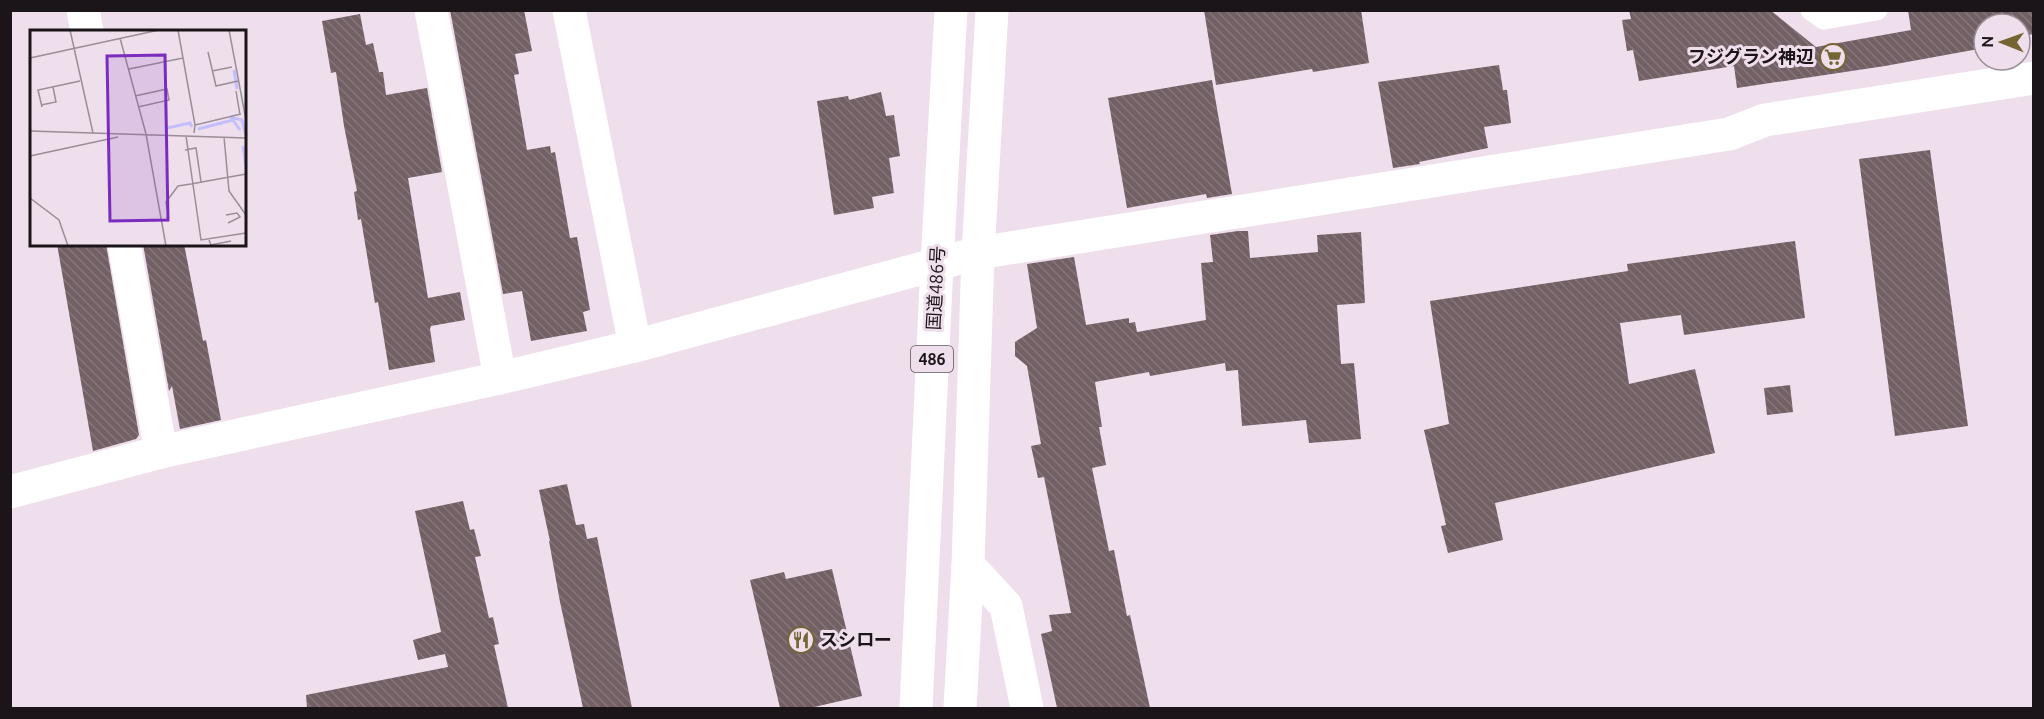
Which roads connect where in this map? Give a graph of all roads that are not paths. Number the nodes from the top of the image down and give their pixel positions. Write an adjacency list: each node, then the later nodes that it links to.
1 (83, 10): 8 (main road)
2 (431, 10): 14 (main road)
3 (569, 10): 13 (main road)
4 (951, 10): 12 (main road, 国道486号 / 486)
5 (992, 10): 11 (main road, 486)
6 (1811, 10): 7 (lane)
7 (1877, 10)
8 (87, 30)
9 (2034, 78): 11 (main road)
10 (124, 246): 15 (main road)
11 (978, 253): 12 (main road); 17 (main road, 486)
12 (936, 264): 13 (main road); 18 (main road, 国道486号 / 486)
13 (635, 345): 14 (main road)
14 (500, 378): 15 (main road)
15 (160, 452): 16 (main road)
16 (10, 492)
17 (968, 565): 19 (main road, 486); 20 (main road)
18 (916, 708)
19 (960, 708)
20 (1027, 708)

